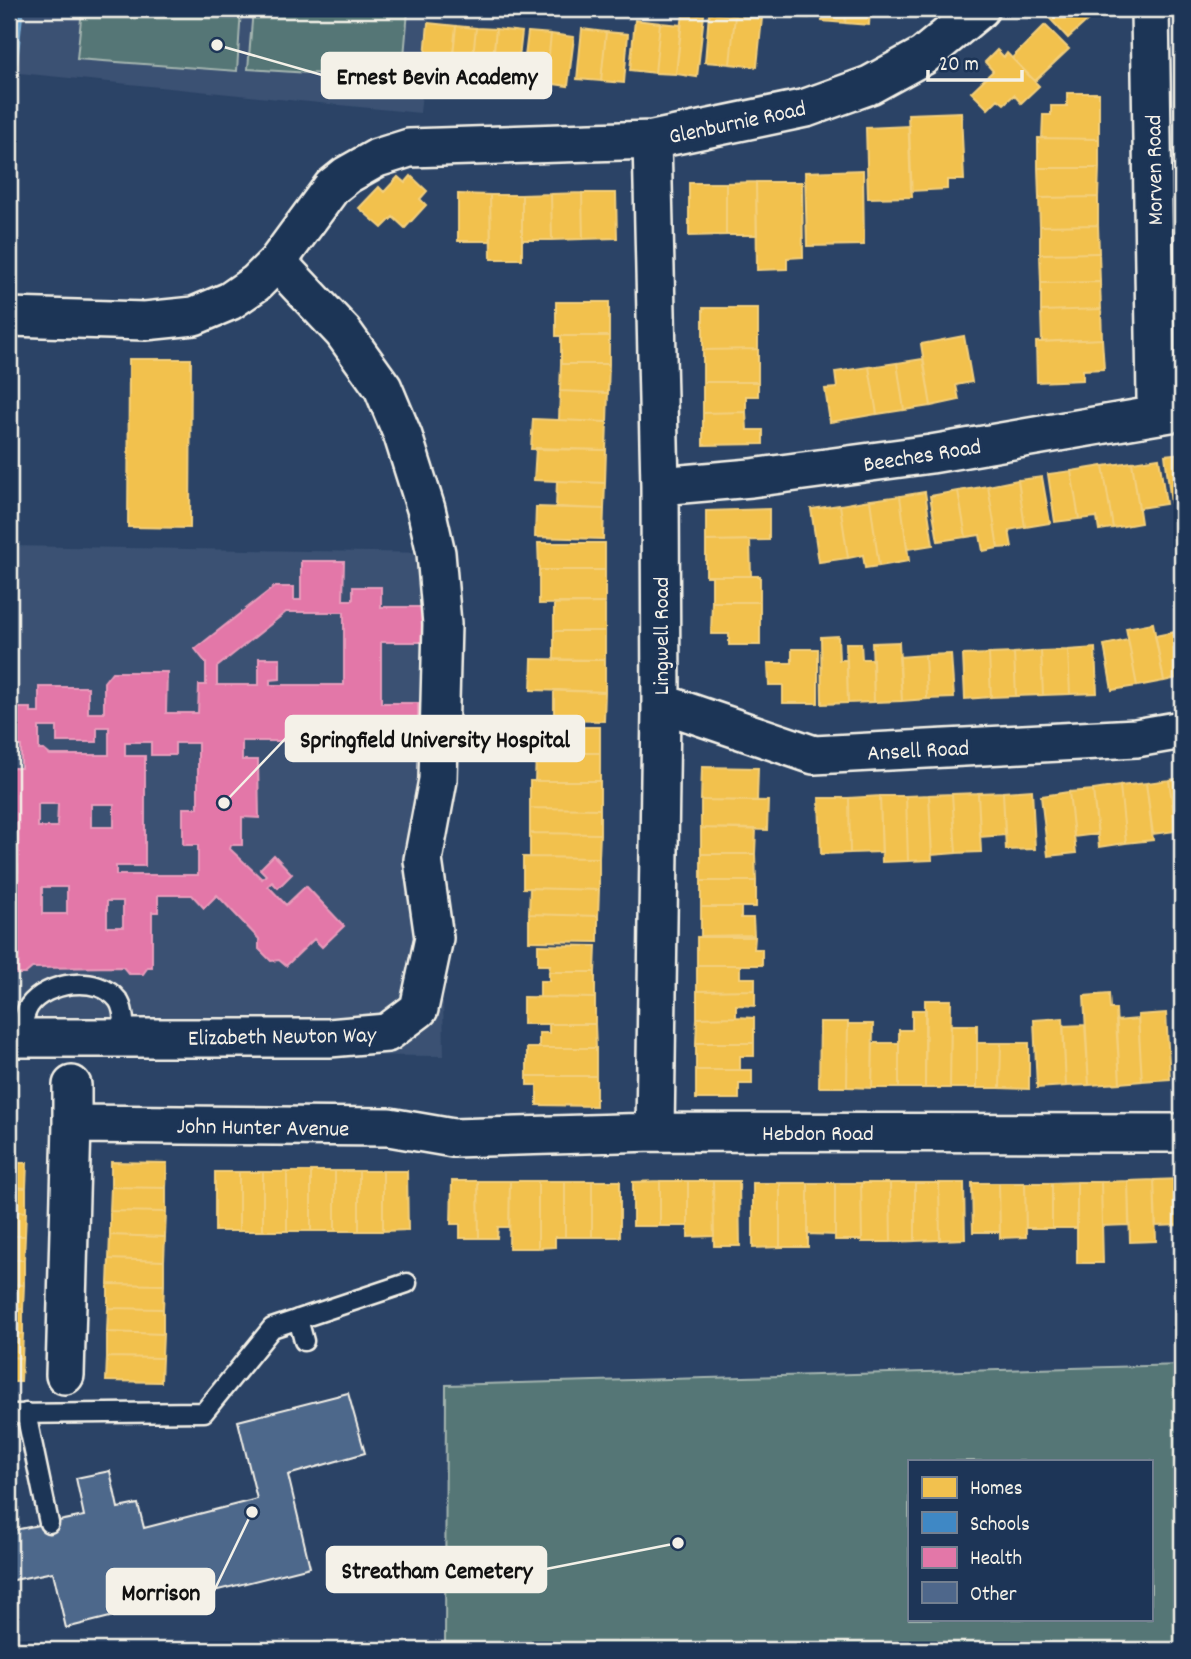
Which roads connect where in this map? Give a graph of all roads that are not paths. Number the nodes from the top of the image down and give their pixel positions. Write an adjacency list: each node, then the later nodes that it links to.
1 (980, 9): 3 (street, Glenburnie Road)
2 (1150, 9): 6 (street, Morven Road)
3 (652, 140): 4 (street, Glenburnie Road); 7 (street, Lingwell Road)
4 (277, 262): 5 (street, Glenburnie Road); 10 (street, Elizabeth Newton Way)
5 (9, 317)
6 (1171, 413): 7 (street, Beeches Road)
7 (660, 486): 8 (street, Lingwell Road)
8 (661, 709): 9 (street, Ansell Road); 14 (street, Lingwell Road)
9 (1182, 730)
10 (125, 1037): 11 (street, Elizabeth Newton Way); 11 (lane)
11 (14, 1038)
12 (72, 1085): 13 (street)
13 (72, 1124): 16 (street, John Hunter Avenue); 20 (street)
14 (655, 1132): 15 (street, Hebdon Road); 16 (street, Hebdon Road)
15 (1182, 1133)
16 (453, 1138)
17 (407, 1283): 18 (lane)
18 (298, 1319): 19 (lane); 21 (lane)
19 (304, 1341)
20 (65, 1375)
21 (17, 1414): 22 (lane)
22 (49, 1523)

